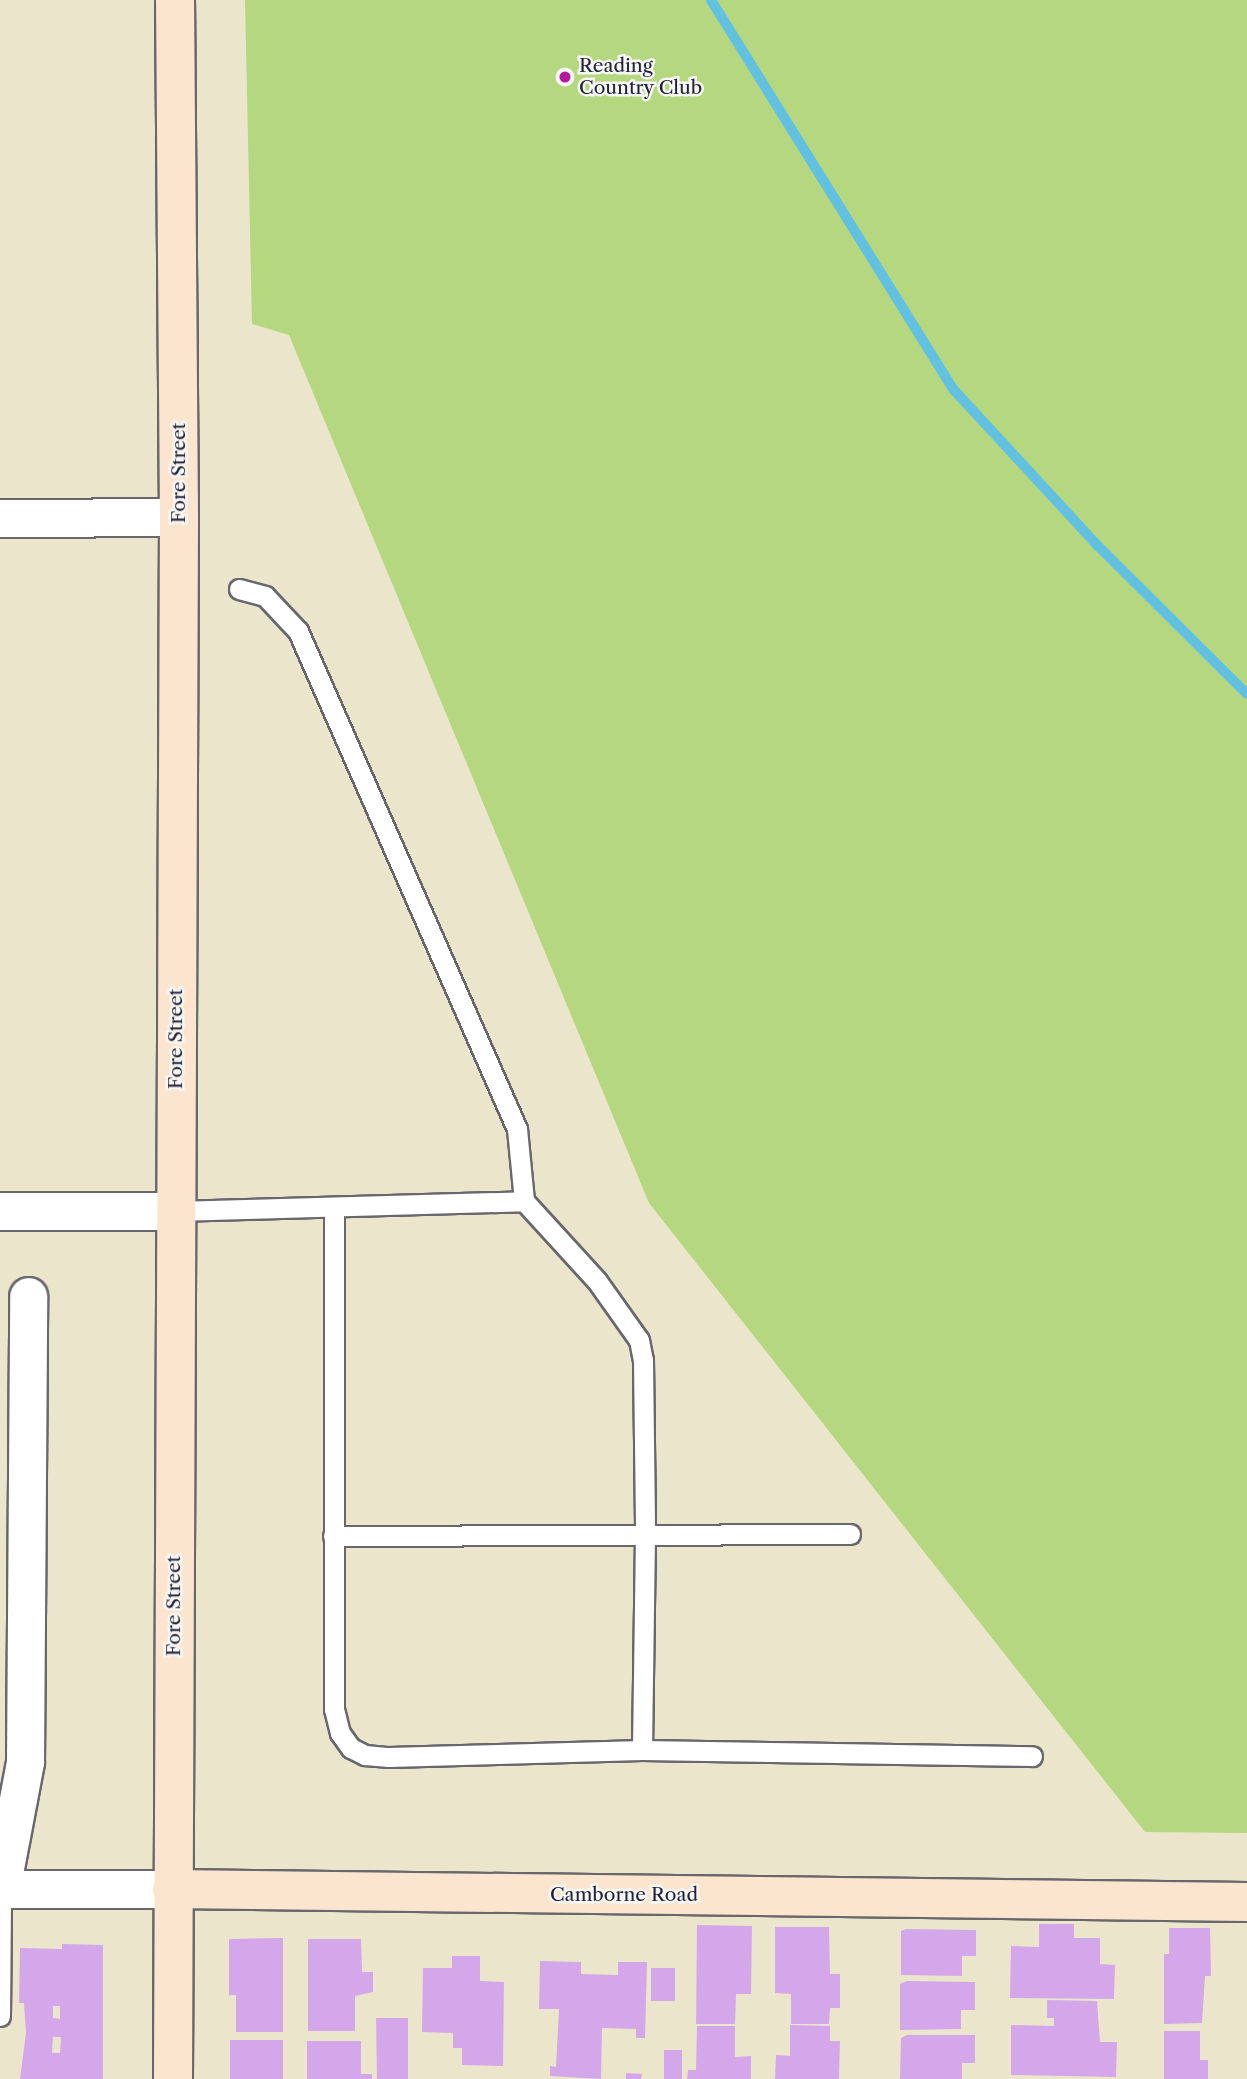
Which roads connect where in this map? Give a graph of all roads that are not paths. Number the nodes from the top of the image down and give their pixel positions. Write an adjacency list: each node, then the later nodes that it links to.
1 (175, 0): 2 (street, Fore Street)
2 (179, 517): 3 (street); 8 (street, Fore Street)
3 (0, 519)
4 (239, 589): 5 (lane)
5 (524, 1201): 6 (lane); 11 (lane)
6 (334, 1209): 8 (lane); 12 (lane)
7 (0, 1211): 8 (street)
8 (175, 1211): 16 (street, Fore Street)
9 (28, 1296): 15 (street)
10 (850, 1534): 11 (lane)
11 (645, 1535): 12 (lane); 13 (lane)
12 (334, 1536): 13 (lane)
13 (642, 1750): 14 (lane)
14 (1032, 1756)
15 (1, 1889): 16 (street, Camborne Road); 18 (lane)
16 (172, 1889): 17 (street, Camborne Road); 19 (street, Fore Street)
17 (1247, 1902)
18 (0, 2016)
19 (173, 2079)

